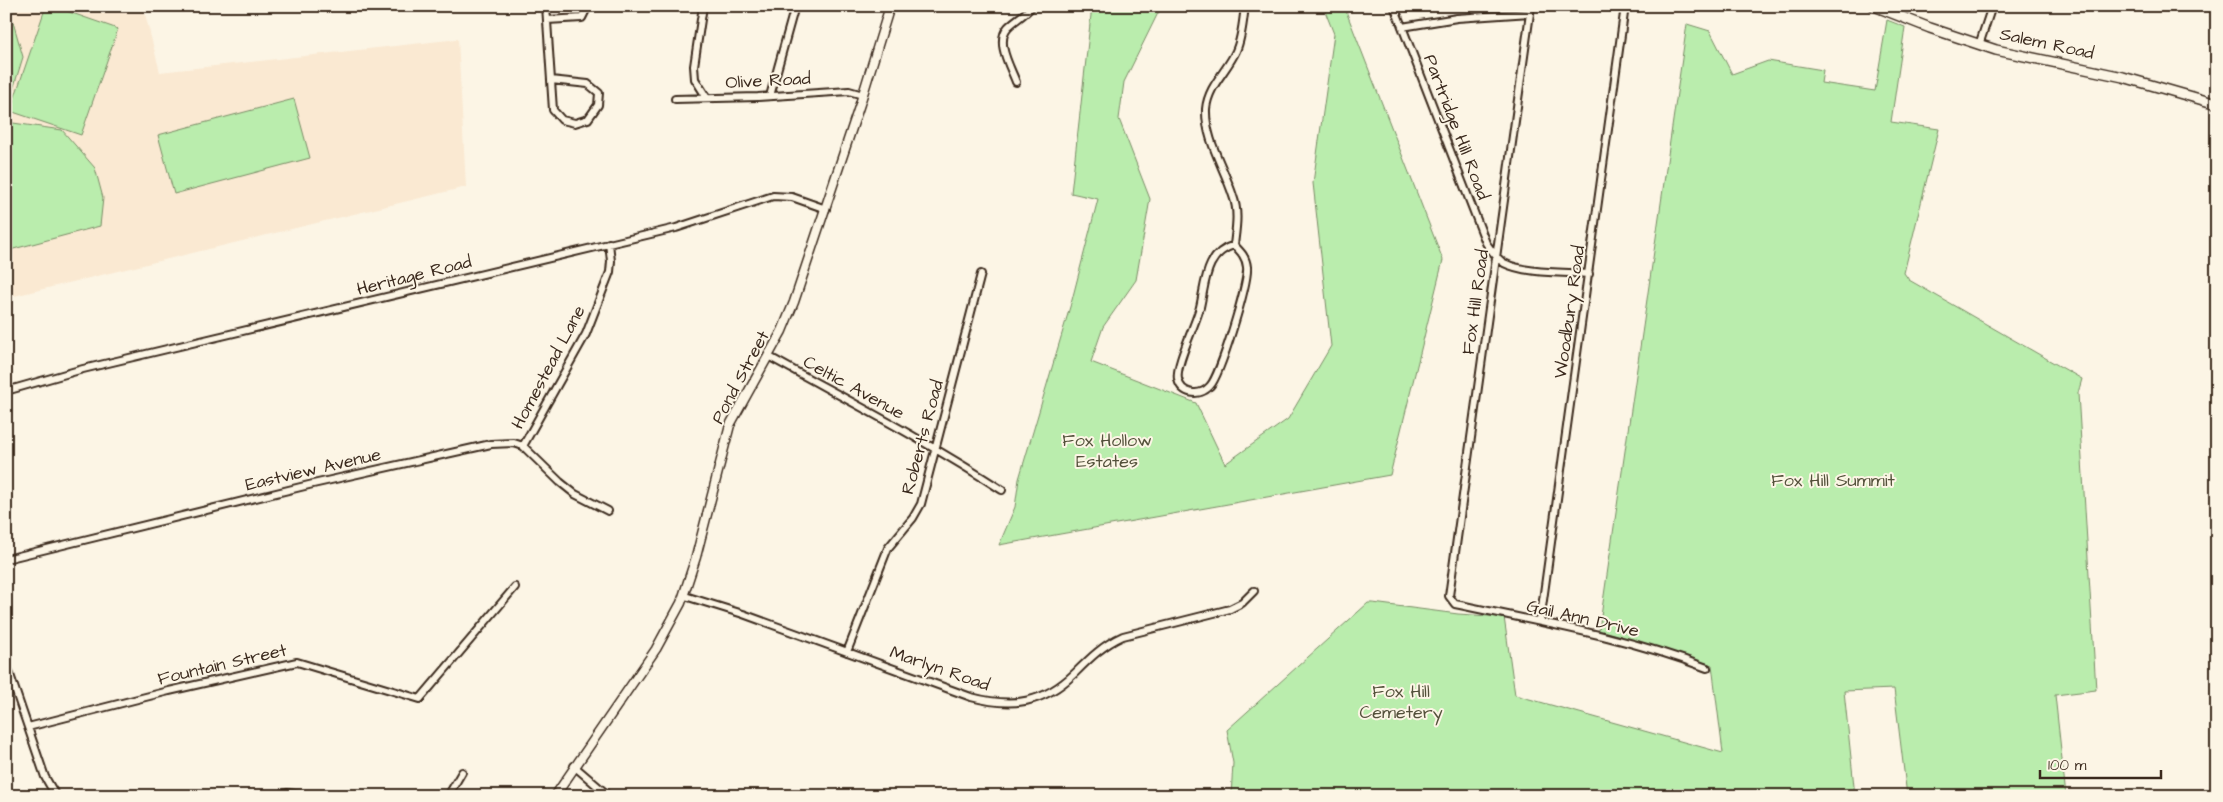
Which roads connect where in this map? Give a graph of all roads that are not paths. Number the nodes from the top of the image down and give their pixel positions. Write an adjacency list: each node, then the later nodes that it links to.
1 (546, 6): 13 (street)
2 (588, 6): 13 (street)
3 (703, 6): 20 (street)
4 (795, 6): 19 (street)
5 (890, 6): 18 (street, Pond Street)
6 (1032, 6): 17 (street)
7 (1246, 6): 25 (street)
8 (1394, 6): 14 (street, Partridge Hill Road)
9 (1625, 6): 28 (street, Woodbury Road)
10 (1874, 6): 15 (main road, Salem Road)
11 (1992, 6): 15 (street)
12 (1531, 10): 14 (street); 26 (street, Fox Hill Road)
13 (547, 20): 16 (street)
14 (1402, 27): 26 (street, Partridge Hill Road)
15 (1980, 45): 22 (main road, Salem Road)
16 (551, 80): 16 (street)
17 (1016, 82)
18 (863, 95): 19 (street, Olive Road); 23 (street, Pond Street)
19 (770, 96): 20 (street, Olive Road)
20 (707, 98): 21 (street, Olive Road)
21 (675, 99)
22 (2217, 104)
23 (826, 209): 24 (street, Heritage Road); 29 (street, Pond Street)
24 (609, 243): 30 (street, Heritage Road); 31 (street, Homestead Lane)
25 (1234, 245): 25 (street)
26 (1496, 256): 28 (street); 39 (street, Fox Hill Road)
27 (981, 274): 32 (street, Roberts Road)
28 (1589, 274): 40 (street, Woodbury Road)
29 (768, 356): 32 (street, Celtic Avenue); 38 (street, Pond Street)
30 (6, 391)
31 (523, 446): 34 (street); 35 (street, Eastview Avenue)
32 (936, 448): 33 (street, Celtic Avenue); 41 (street, Roberts Road)
33 (1002, 490)
34 (608, 511)
35 (6, 559)
36 (515, 587): 44 (street, Fountain Street)
37 (1254, 591): 41 (street, Marlyn Road)
38 (685, 596): 41 (street, Marlyn Road); 45 (street, Pond Street)
39 (1452, 602): 40 (street, Gail Ann Drive)
40 (1540, 622): 43 (street, Gail Ann Drive)
41 (847, 652)
42 (6, 663): 44 (street)
43 (1707, 668)
44 (28, 727): 47 (street)
45 (574, 766): 51 (street, Pond Street); 52 (street)
46 (462, 772): 50 (street)
47 (56, 796)
48 (274, 796): 49 (street)
49 (310, 796)
50 (448, 796)
51 (554, 796)
52 (609, 796)

